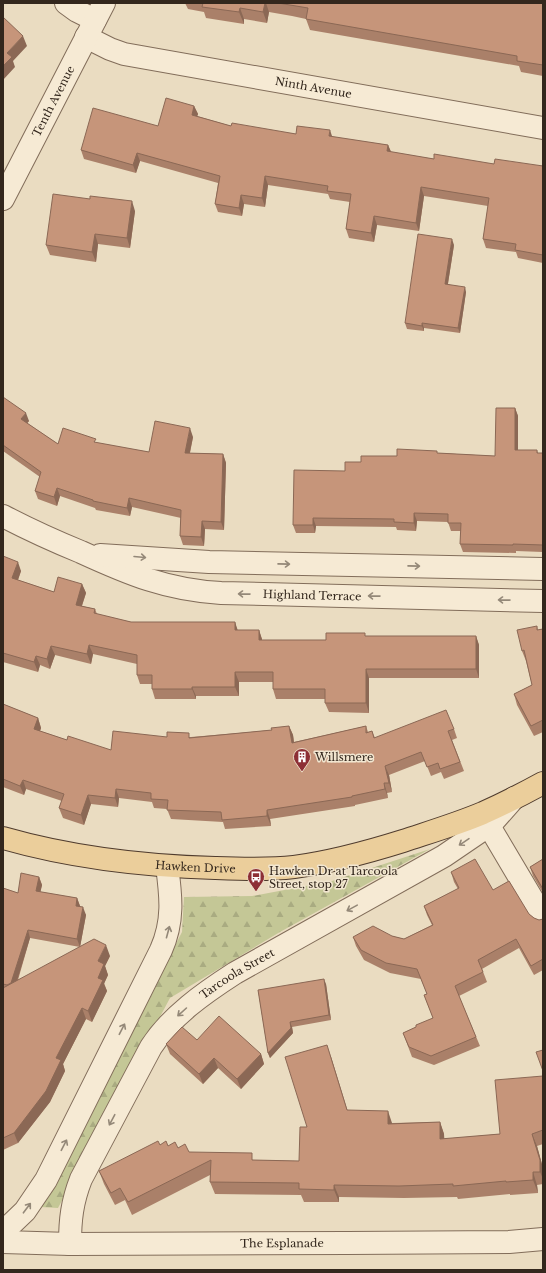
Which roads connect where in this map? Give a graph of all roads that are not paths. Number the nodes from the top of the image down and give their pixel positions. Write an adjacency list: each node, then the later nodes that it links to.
1 (66, 3): 2 (street, Ninth Avenue)
2 (95, 20): 3 (street, Ninth Avenue); 4 (street, Tenth Avenue)
3 (543, 128)
4 (3, 199)
5 (3, 516): 6 (street, Highland Terrace)
6 (87, 555): 7 (street, Highland Terrace, one-way to 7); 8 (street, Highland Terrace, one-way to 6)
7 (543, 569)
8 (543, 601)
9 (543, 783): 10 (main road, Hawken Drive)
10 (514, 798): 11 (street, Tarcoola Street); 13 (main road, Hawken Drive)
11 (489, 826): 14 (street); 17 (street, Tarcoola Street, one-way to 17)
12 (3, 838): 13 (main road, Hawken Drive)
13 (167, 866): 15 (street, one-way to 13)
14 (543, 917)
15 (9, 1239): 17 (street, The Esplanade)
16 (543, 1239): 17 (street, The Esplanade)
17 (70, 1244)

